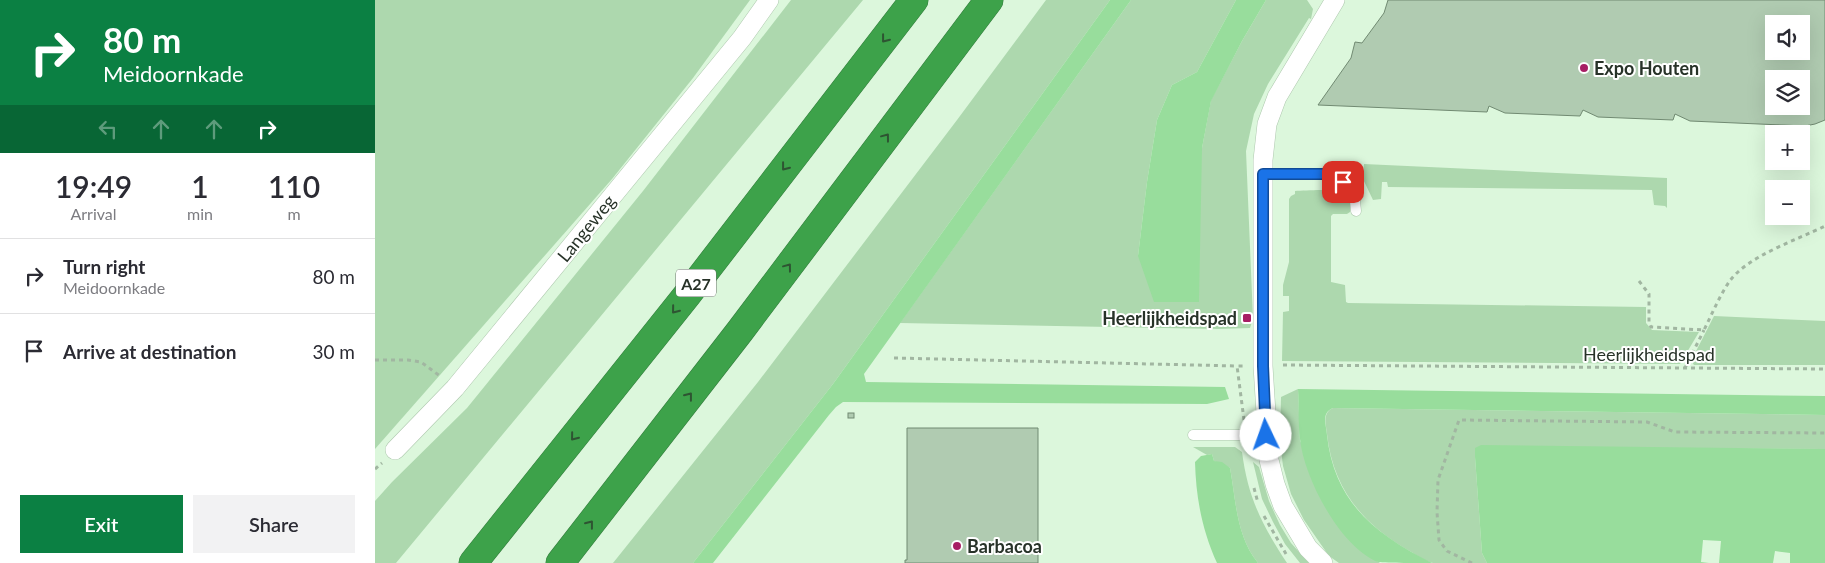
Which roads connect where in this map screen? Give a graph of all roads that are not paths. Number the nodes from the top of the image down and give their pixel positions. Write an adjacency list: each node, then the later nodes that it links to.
1 (769, 0): 9 (street, Langeweg)
2 (914, 0): 10 (highway, A27, one-way to 10)
3 (989, 0): 11 (highway, one-way to 3)
4 (1335, 0): 5 (street)
5 (1263, 174): 6 (lane); 8 (street)
6 (1357, 211)
7 (1193, 435): 8 (lane)
8 (1266, 435): 12 (street)
9 (395, 450)
10 (473, 563)
11 (560, 563)
12 (1323, 563)

